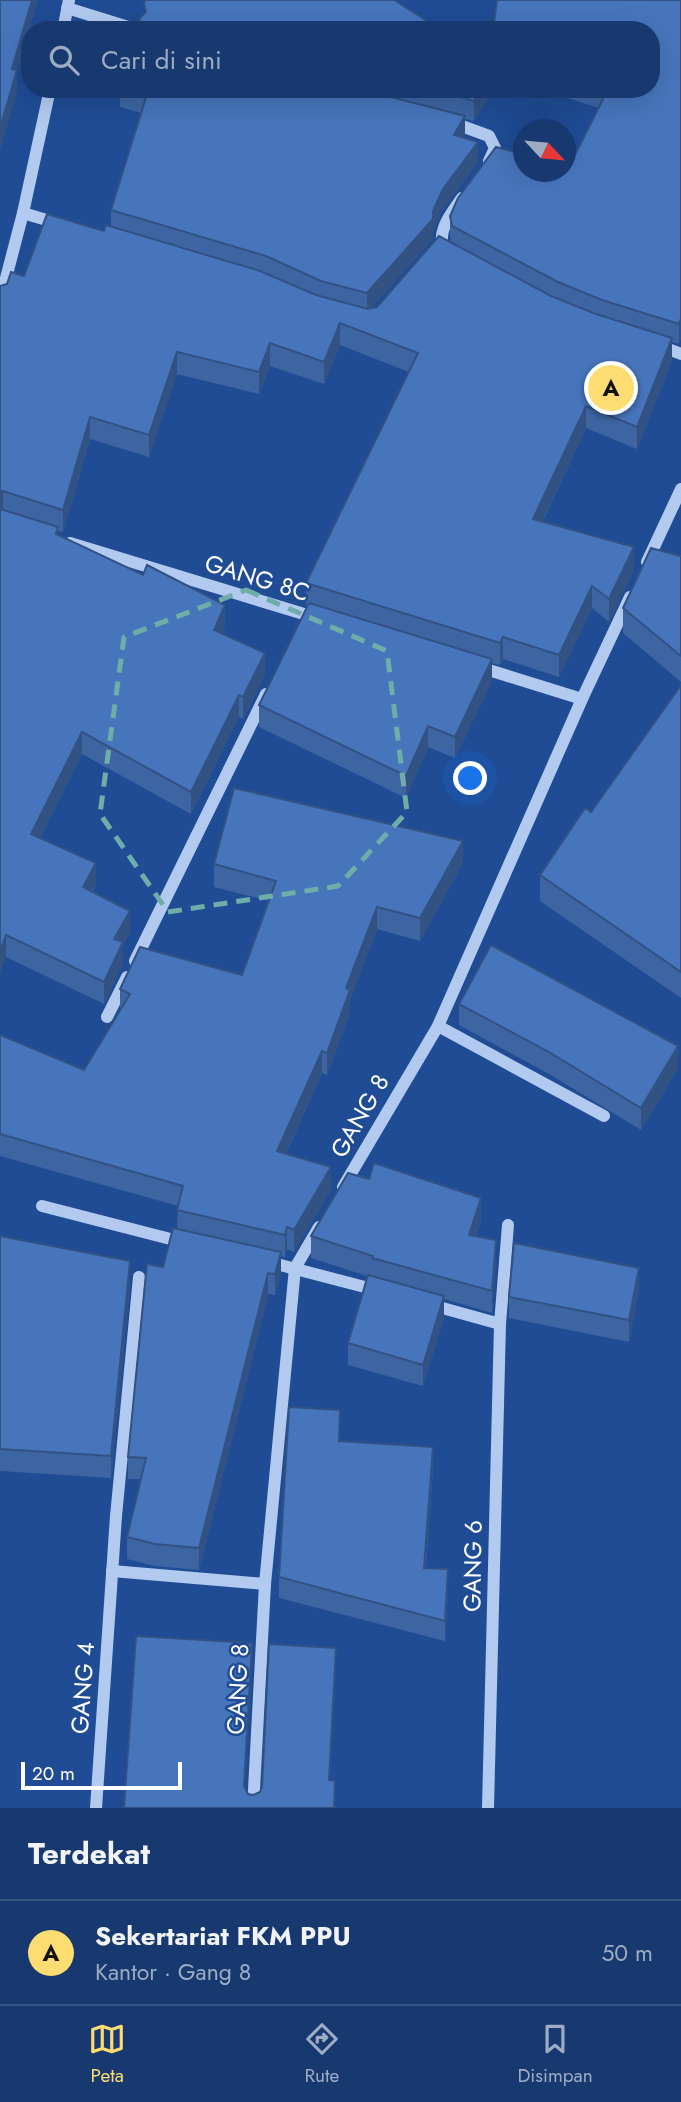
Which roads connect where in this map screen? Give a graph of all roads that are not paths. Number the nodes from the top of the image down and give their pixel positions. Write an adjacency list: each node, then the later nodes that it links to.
1 (68, 4): 2 (street)
2 (114, 21)
3 (48, 98): 7 (street)
4 (440, 120): 5 (street)
5 (485, 168)
6 (471, 186): 9 (street)
7 (23, 213): 8 (street); 10 (street)
8 (76, 229)
9 (458, 260)
10 (0, 301)
11 (648, 342): 12 (street)
12 (681, 354)
13 (681, 489): 15 (street)
14 (53, 538): 17 (street, GANG 8C)
15 (640, 575)
16 (634, 588): 20 (street, GANG 8)
17 (331, 622)
18 (463, 663): 20 (street)
19 (269, 688): 21 (street)
20 (582, 699): 22 (street, GANG 8)
21 (107, 1017)
22 (438, 1026): 23 (street); 24 (street, GANG 8)
23 (604, 1116)
24 (338, 1196)
25 (42, 1206): 28 (street)
26 (324, 1220): 30 (street, GANG 8)
27 (508, 1225): 32 (street, GANG 6)
28 (195, 1245)
29 (258, 1259): 30 (street)
30 (295, 1268): 32 (street); 34 (street, GANG 8)
31 (139, 1277): 33 (street, GANG 4)
32 (500, 1324): 37 (street, GANG 6)
33 (112, 1571): 34 (street); 35 (street, GANG 4)
34 (265, 1584): 36 (street, GANG 8)
35 (96, 1808)
36 (253, 1808)
37 (488, 1808)

